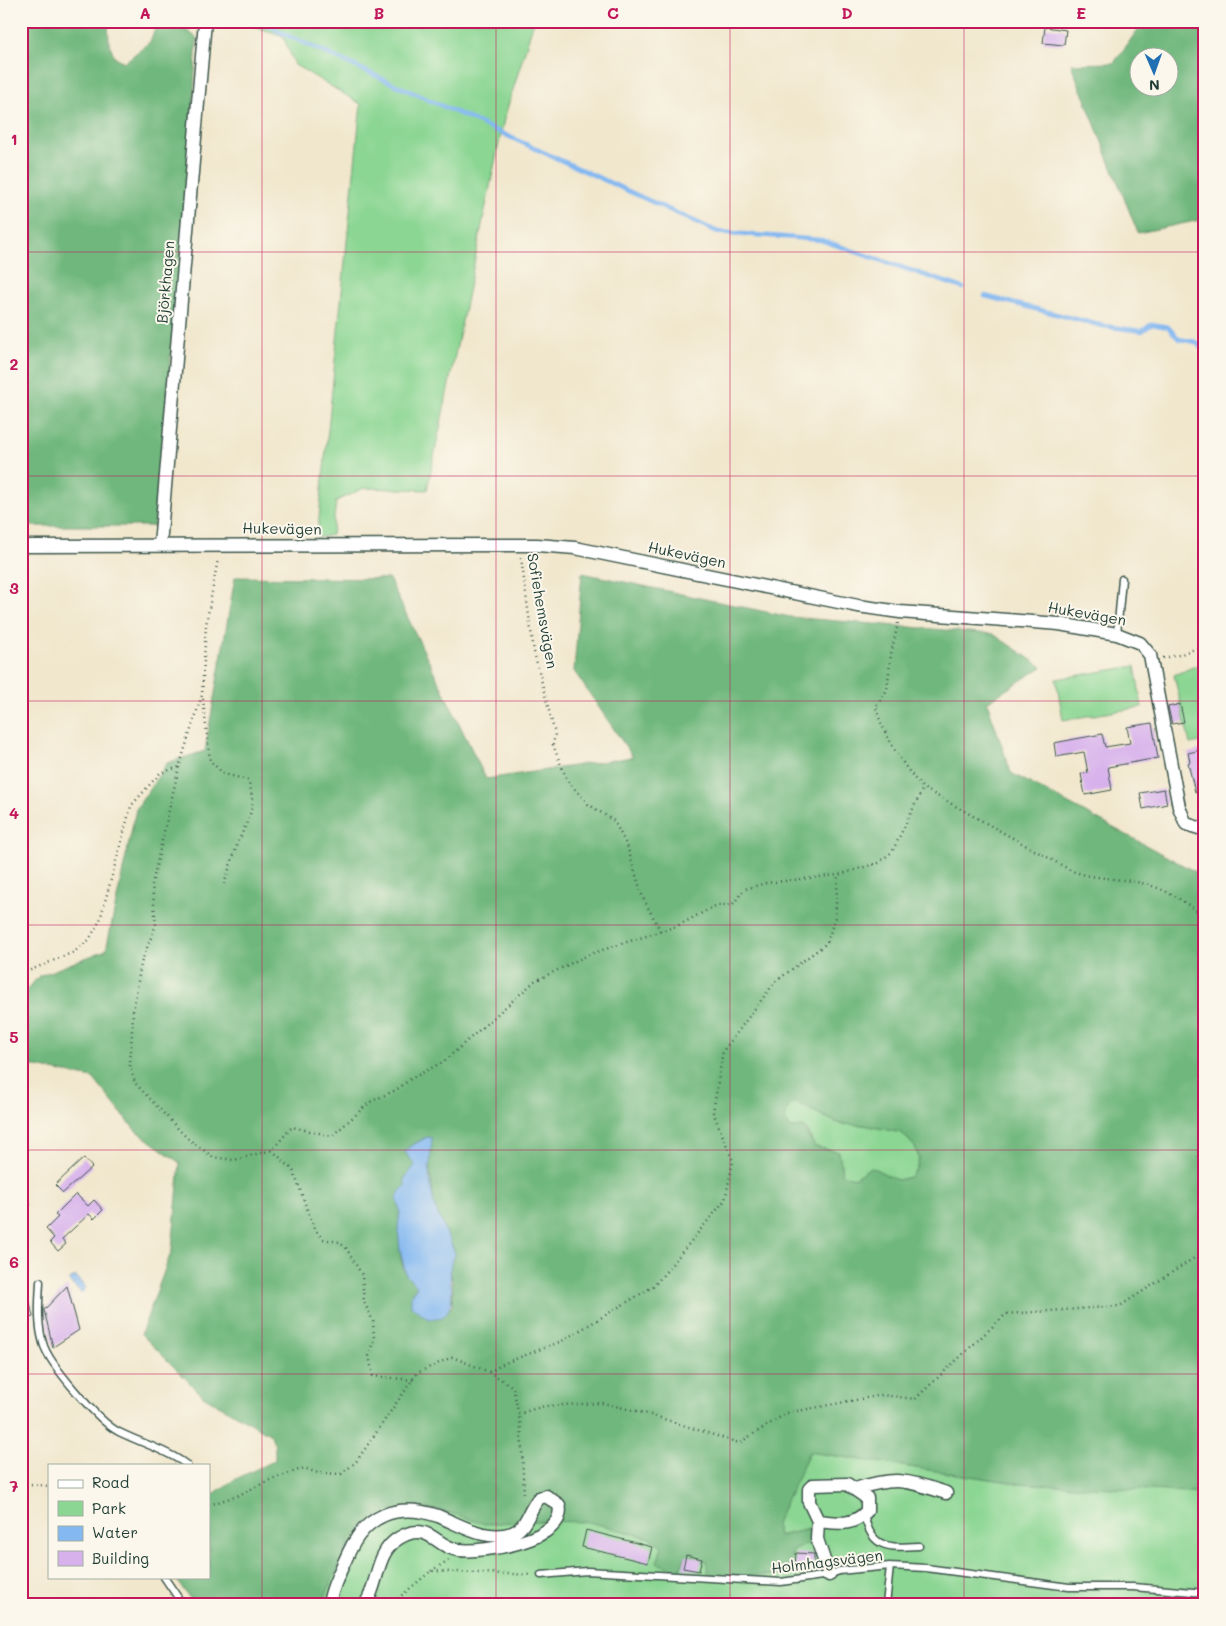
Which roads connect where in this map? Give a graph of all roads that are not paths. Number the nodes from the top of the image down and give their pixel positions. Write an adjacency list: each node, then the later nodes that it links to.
1 (205, 21): 2 (street, Björkhagen)
2 (160, 545): 3 (street, Hukevägen); 5 (street, Hukevägen)
3 (21, 546)
4 (1122, 579): 5 (lane)
5 (1117, 634): 6 (street, Hukevägen)
6 (1199, 828)
7 (40, 1282): 8 (lane)
8 (186, 1464)
9 (855, 1489): 10 (street); 11 (street); 12 (street)
10 (946, 1493)
11 (864, 1514): 12 (street); 13 (lane)
12 (818, 1521): 16 (street)
13 (919, 1546)
14 (890, 1566): 16 (lane, Holmhagsvägen); 18 (lane, Holmhagsvägen); 22 (lane)
15 (541, 1575): 16 (lane, Holmhagsvägen)
16 (829, 1575)
17 (165, 1578): 19 (lane)
18 (1205, 1593)
19 (183, 1605)
20 (329, 1605): 21 (street)
21 (365, 1605)
22 (886, 1605)

